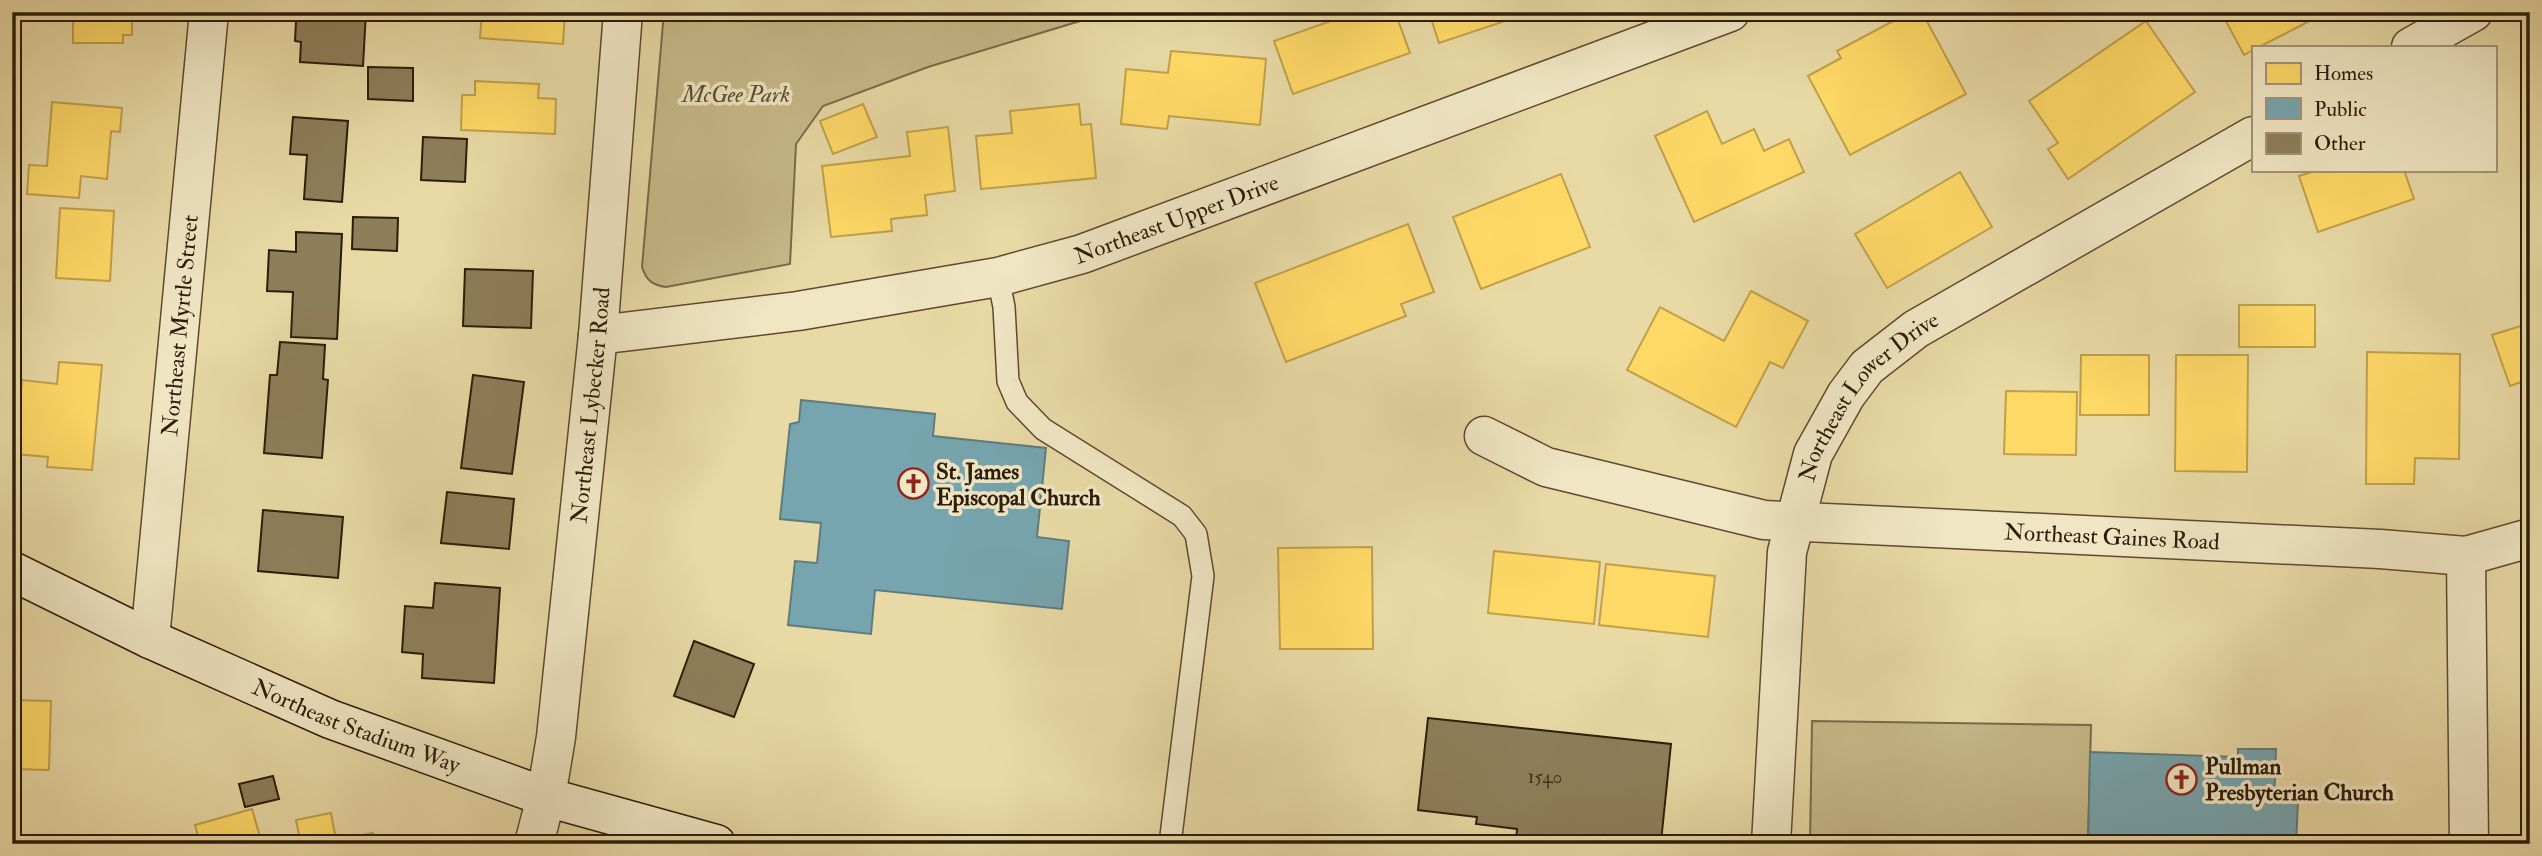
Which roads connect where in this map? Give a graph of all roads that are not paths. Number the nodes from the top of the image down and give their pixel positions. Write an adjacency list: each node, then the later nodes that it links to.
1 (209, 12): 14 (street, Northeast Myrtle Street)
2 (623, 12): 8 (street, Northeast Lybecker Road)
3 (1730, 12): 7 (street, Northeast Upper Drive)
4 (2473, 12): 5 (street)
5 (2413, 46)
6 (2252, 137): 10 (street, Northeast Lower Drive)
7 (998, 277): 8 (street, Northeast Upper Drive); 18 (lane)
8 (598, 335): 15 (street, Northeast Lybecker Road)
9 (1484, 436): 10 (street, Northeast Gaines Road)
10 (1795, 520): 12 (street, Northeast Gaines Road); 19 (street, Northeast Lower Drive)
11 (2530, 538): 12 (street)
12 (2466, 556): 20 (street)
13 (12, 571): 14 (street, Northeast Stadium Way)
14 (150, 639): 15 (street, Northeast Stadium Way)
15 (546, 797): 16 (street, Northeast Lybecker Road); 17 (street, Northeast Stadium Way)
16 (534, 844)
17 (714, 844)
18 (1170, 844)
19 (1771, 844)
20 (2469, 844)

